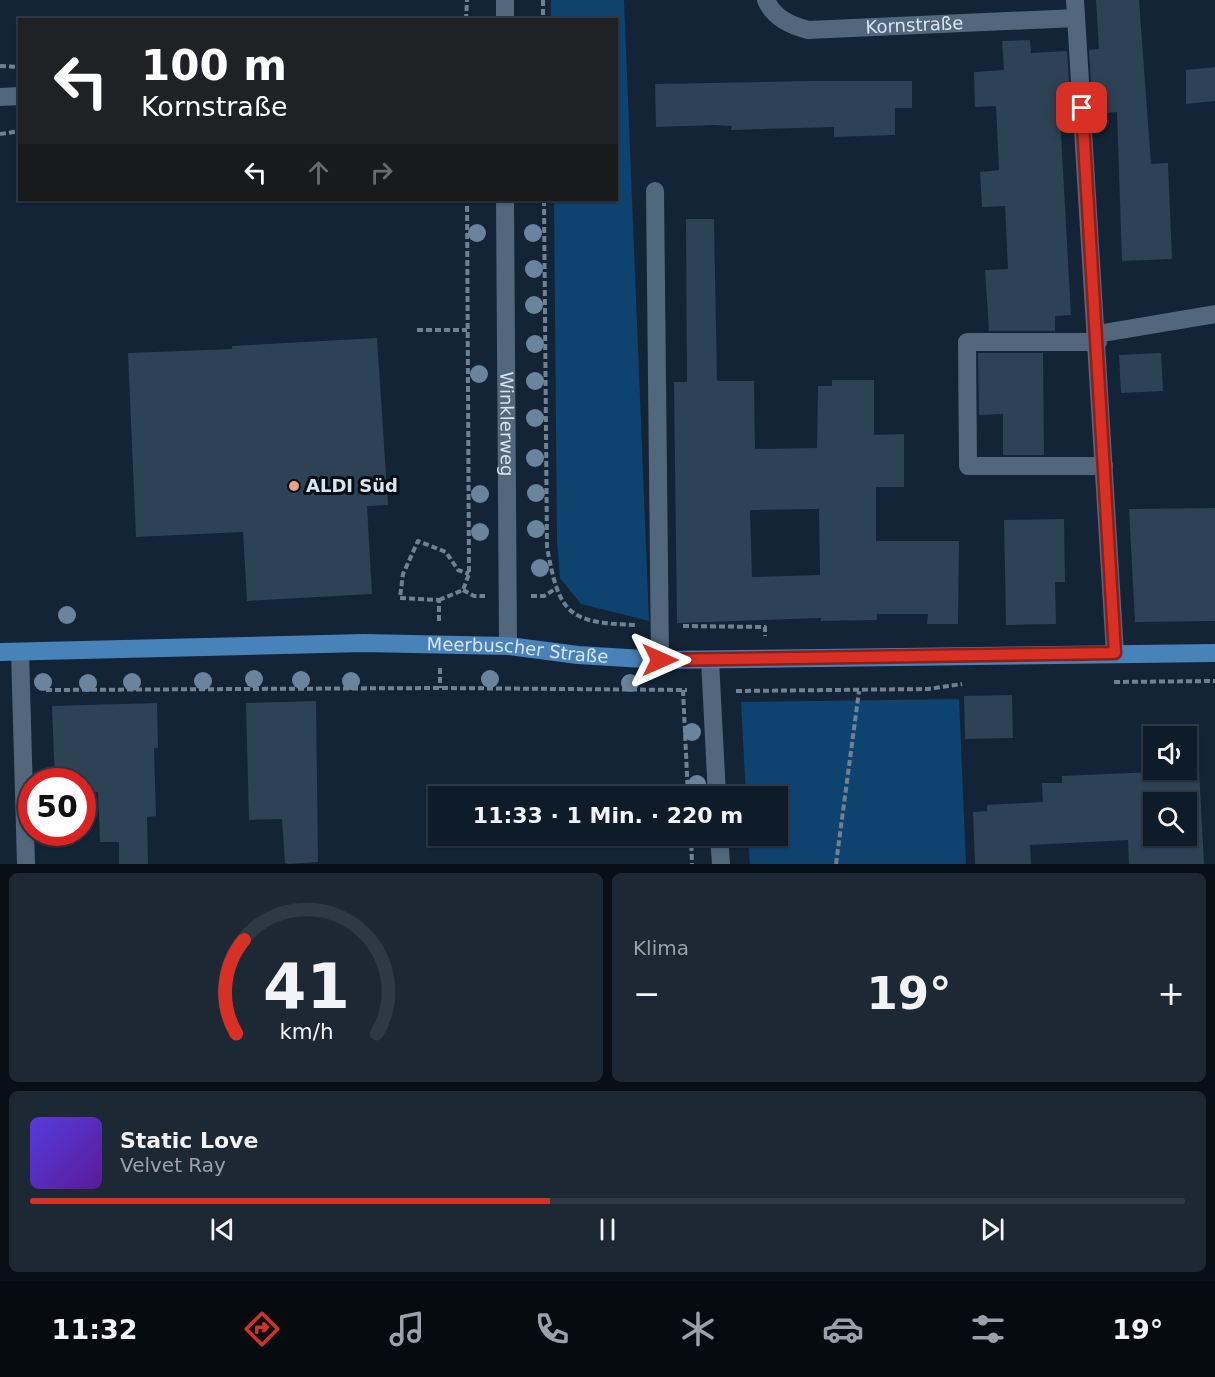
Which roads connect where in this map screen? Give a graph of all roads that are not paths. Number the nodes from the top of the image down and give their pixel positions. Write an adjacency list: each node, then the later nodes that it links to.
1 (505, 0): 4 (street)
2 (766, 0): 3 (street, Kornstraße)
3 (1076, 9): 10 (street, Kornstraße)
4 (505, 18)
5 (18, 96): 6 (street)
6 (0, 97)
7 (655, 191): 17 (street)
8 (506, 201): 12 (street, Winklerweg)
9 (1215, 314): 10 (street)
10 (1097, 338): 11 (street, Kornstraße); 11 (street)
11 (1104, 466): 15 (street, Kornstraße)
12 (508, 646): 14 (main road, Meerbuscher Straße); 17 (main road, Meerbuscher Straße)
13 (0, 652): 14 (main road, Meerbuscher Straße)
14 (20, 652): 21 (street)
15 (1115, 653): 16 (main road, Meerbuscher Straße); 18 (main road, Meerbuscher Straße)
16 (1215, 653)
17 (660, 660): 18 (main road, Meerbuscher Straße)
18 (710, 660): 19 (street)
19 (716, 786)
20 (720, 846): 22 (street)
21 (26, 864)
22 (721, 864)

